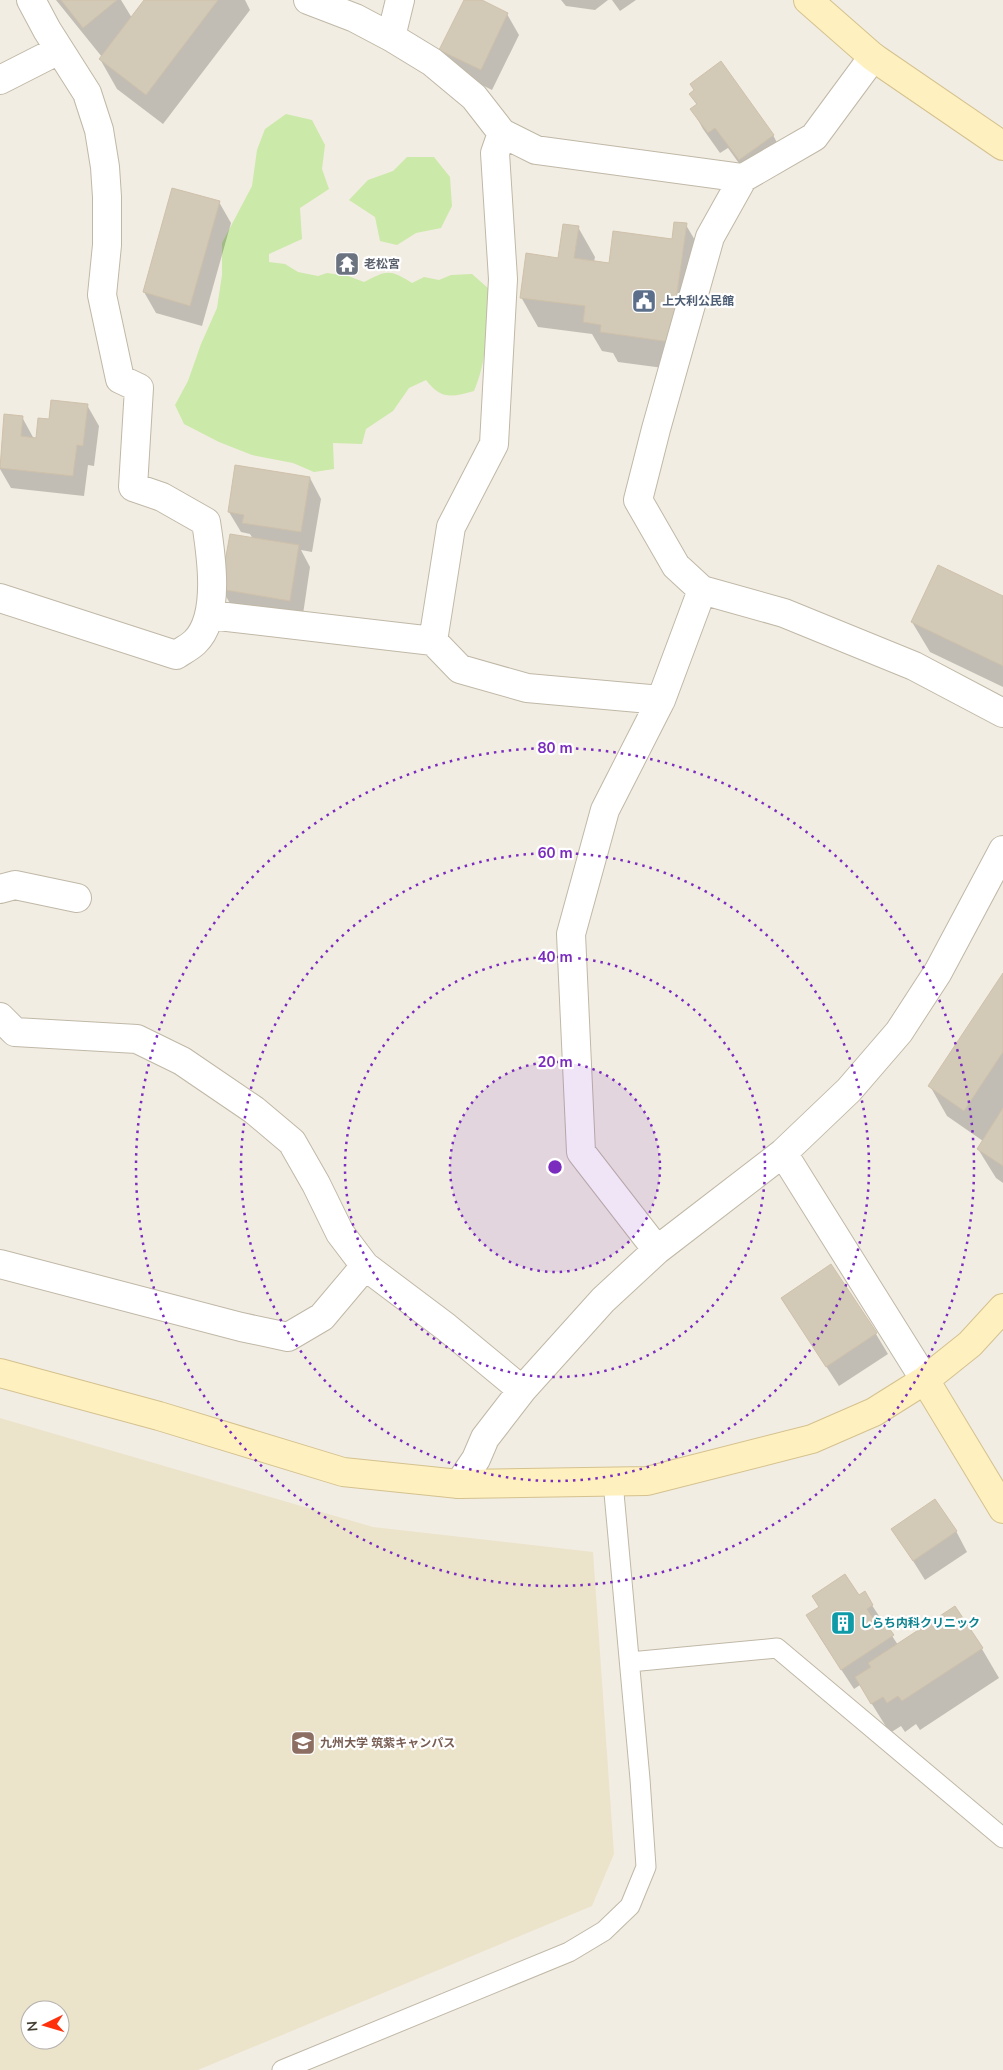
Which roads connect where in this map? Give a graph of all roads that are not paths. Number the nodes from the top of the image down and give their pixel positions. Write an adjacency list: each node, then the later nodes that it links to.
1 (31, 0): 6 (street)
2 (308, 0): 5 (street)
3 (400, 0): 5 (street)
4 (808, 0): 7 (street)
5 (391, 37): 9 (street)
6 (59, 50): 8 (street); 14 (street)
7 (873, 57): 10 (street); 11 (street)
8 (0, 80)
9 (502, 133): 11 (street); 15 (street)
10 (1003, 146)
11 (743, 178): 12 (street)
12 (702, 590): 16 (street); 17 (street)
13 (0, 598): 14 (street)
14 (210, 615): 15 (street)
15 (433, 641): 16 (street)
16 (660, 700): 23 (street)
17 (1003, 713)
18 (1003, 850): 22 (street)
19 (0, 889): 20 (street)
20 (76, 898)
21 (0, 1017): 25 (street)
22 (783, 1152): 23 (street); 28 (street)
23 (657, 1250): 29 (street)
24 (0, 1264): 25 (street)
25 (365, 1266): 29 (street)
26 (1003, 1308): 28 (street)
27 (0, 1373): 31 (street)
28 (925, 1380): 30 (street); 32 (street)
29 (522, 1390): 31 (street)
30 (614, 1482): 31 (street); 33 (lane)
31 (458, 1484)
32 (1003, 1509)
33 (630, 1662): 34 (lane); 35 (lane)
34 (1003, 1838)
35 (282, 2070)

